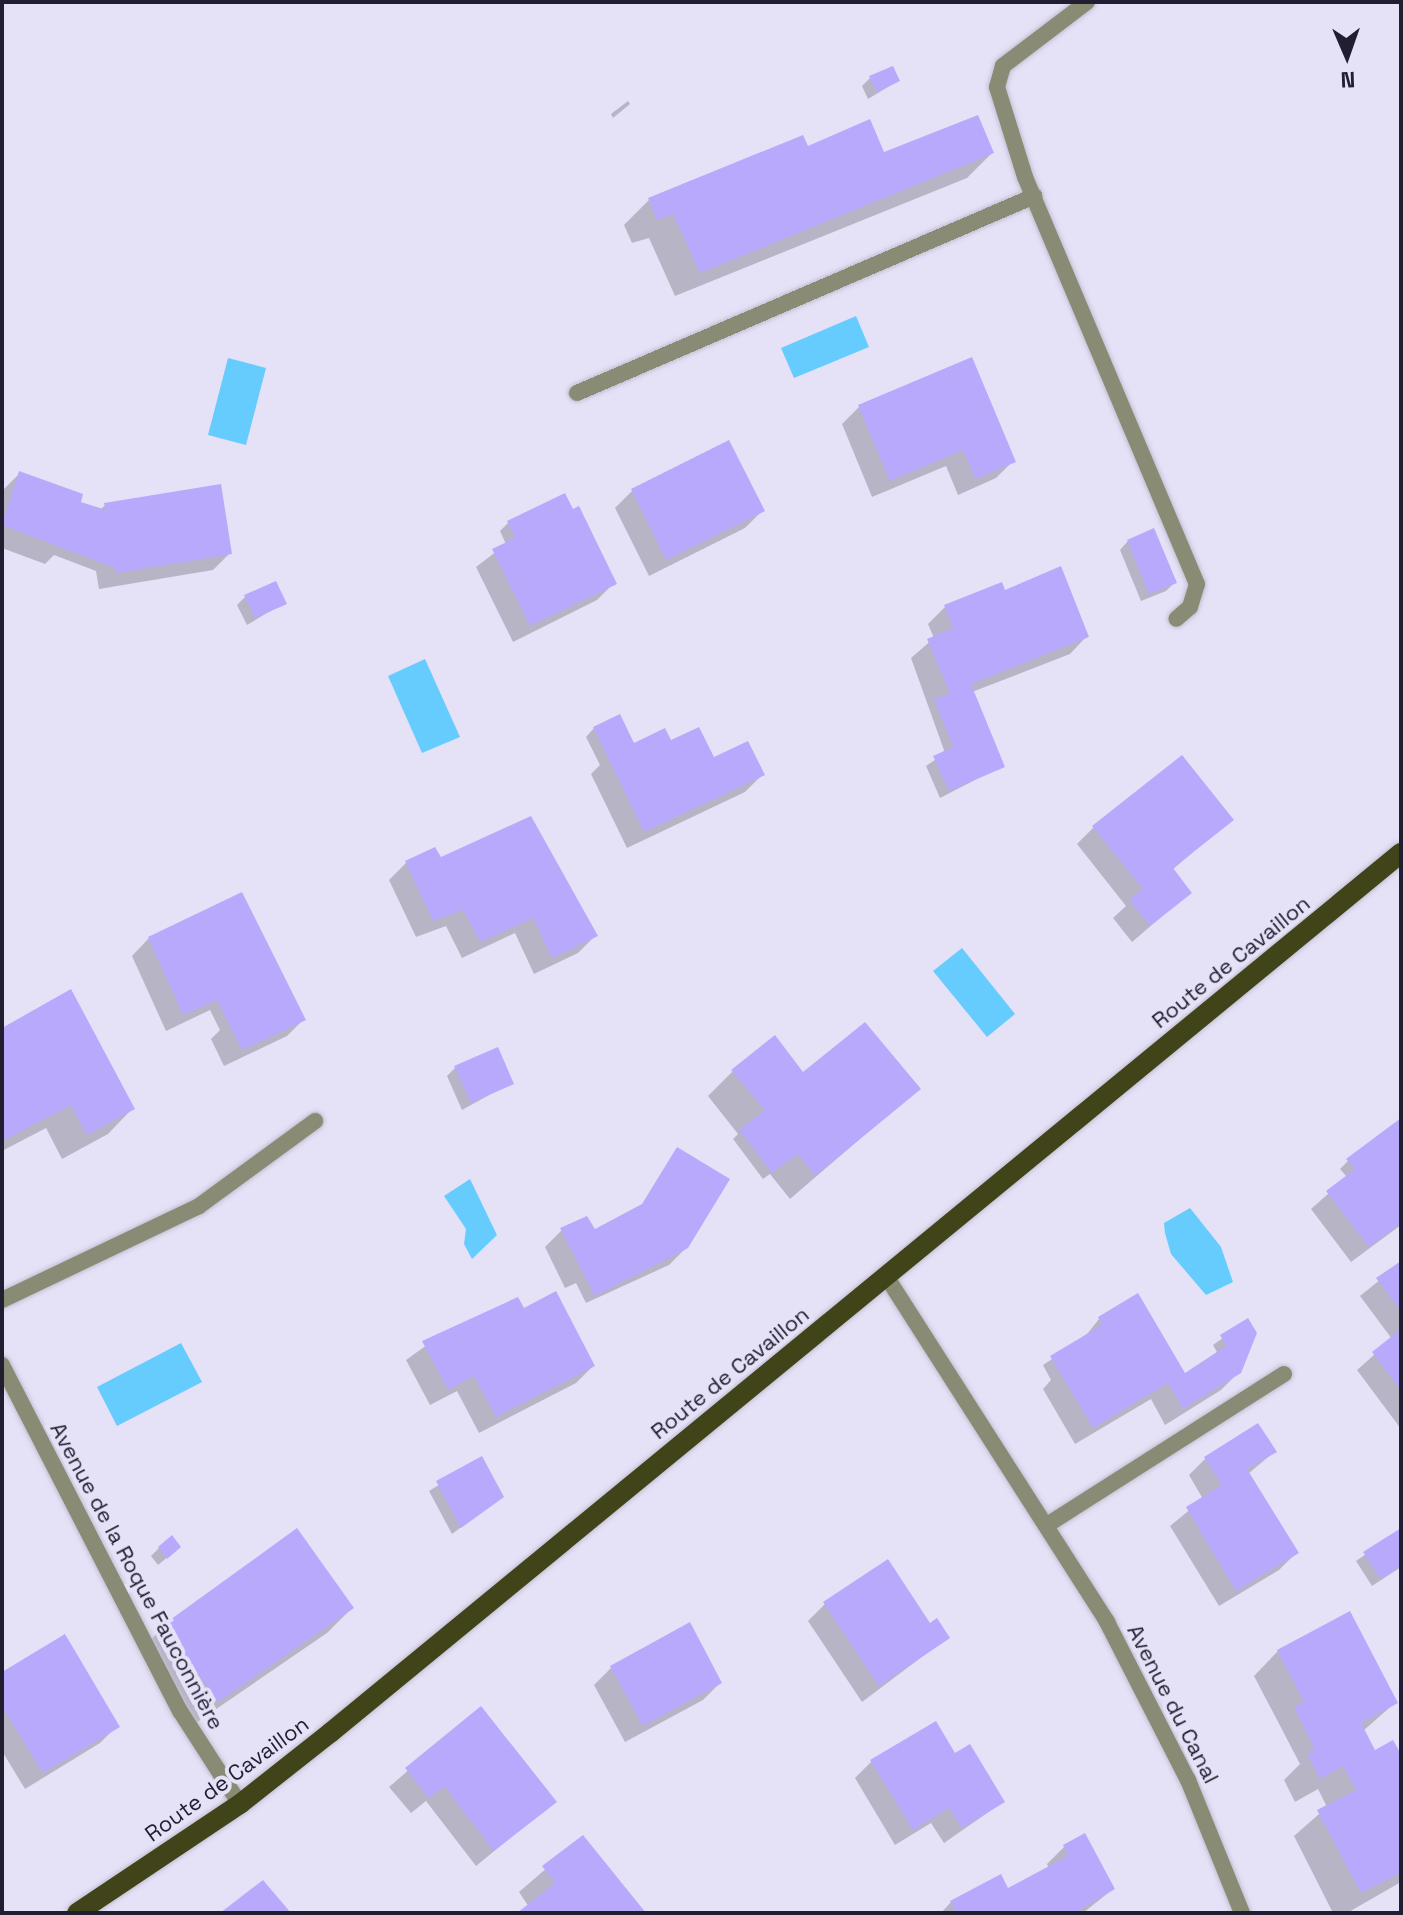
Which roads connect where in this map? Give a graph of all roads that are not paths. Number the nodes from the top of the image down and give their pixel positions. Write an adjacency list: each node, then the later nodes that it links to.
1 (1087, 2): 2 (street)
2 (1034, 196): 3 (street); 4 (street)
3 (577, 393)
4 (1176, 619)
5 (1401, 853): 7 (main road, Route de Cavaillon)
6 (315, 1121): 8 (street)
7 (886, 1276): 11 (street, Avenue du Canal); 12 (main road, Route de Cavaillon)
8 (2, 1300)
9 (2, 1365): 12 (street, Avenue de la Roque Fauconnière)
10 (1284, 1374): 11 (street)
11 (1047, 1525): 14 (street, Avenue du Canal)
12 (240, 1804): 13 (main road, Route de Cavaillon)
13 (77, 1913)
14 (1242, 1913)

